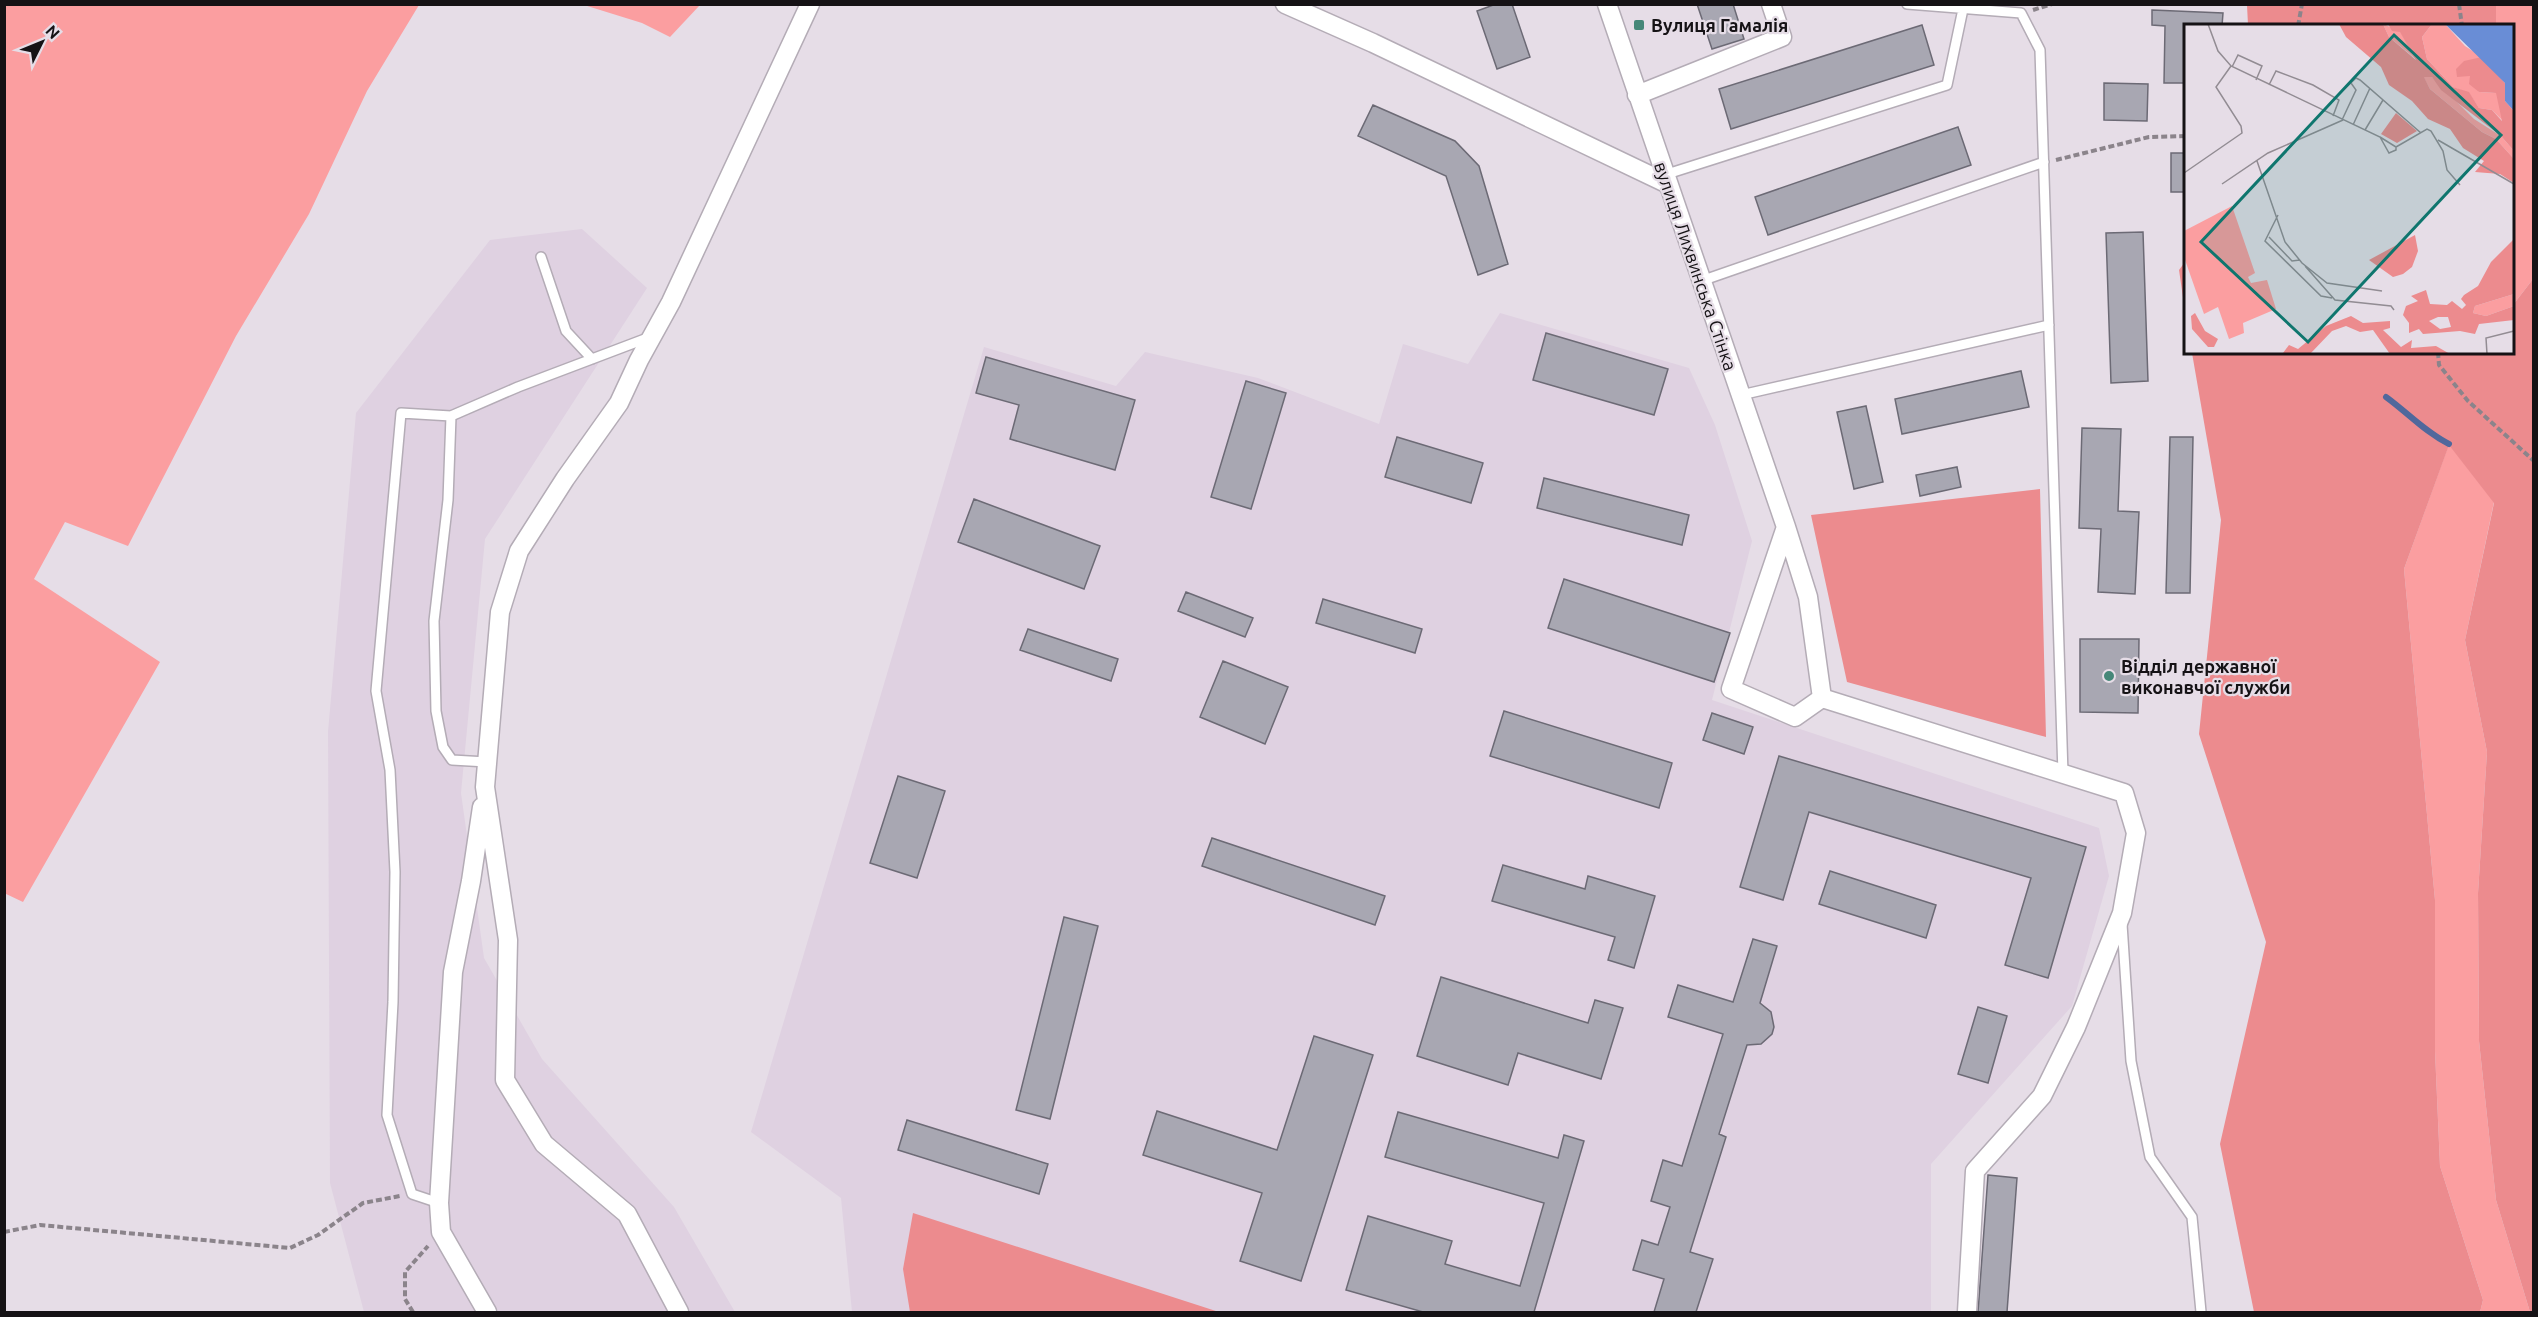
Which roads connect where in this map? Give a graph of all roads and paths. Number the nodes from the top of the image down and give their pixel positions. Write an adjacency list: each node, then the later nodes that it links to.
1 (810, 4): 18 (street)
2 (1285, 4): 14 (street)
3 (1607, 4): 11 (street, вулиця Лихвинська Стінка)
4 (1771, 4): 11 (street)
5 (1907, 4): 8 (lane)
6 (2302, 4): 9 (path)
7 (2459, 4): 10 (path)
8 (1963, 9): 13 (lane); 14 (lane)
9 (2298, 24)
10 (2462, 24)
11 (1637, 95): 14 (street, вулиця Лихвинська Стінка)
12 (2184, 136): 13 (path)
13 (2044, 162): 16 (lane); 17 (lane)
14 (1666, 179): 16 (street, вулиця Лихвинська Стінка)
15 (541, 257): 20 (lane)
16 (1701, 280): 21 (street, вулиця Лихвинська Стінка)
17 (2049, 325): 21 (lane); 27 (lane)
18 (653, 336): 20 (lane); 26 (street)
19 (2438, 354): 23 (path)
20 (592, 359): 22 (lane)
21 (1741, 395): 24 (street, вулиця Лихвинська Стінка)
22 (451, 416): 26 (lane); 30 (lane)
23 (2534, 461)
24 (1786, 527): 25 (street, вулиця Лихвинська Стінка); 25 (street)
25 (1822, 698): 27 (street)
26 (487, 762): 28 (street)
27 (2063, 774): 29 (street)
28 (485, 787): 31 (street); 36 (street)
29 (2122, 913): 37 (street); 38 (lane)
30 (412, 1194): 31 (lane); 32 (path)
31 (439, 1203): 33 (street)
32 (4, 1232)
33 (441, 1232): 34 (path); 35 (street)
34 (413, 1312)
35 (487, 1312)
36 (679, 1312)
37 (1967, 1312)
38 (2201, 1312)

